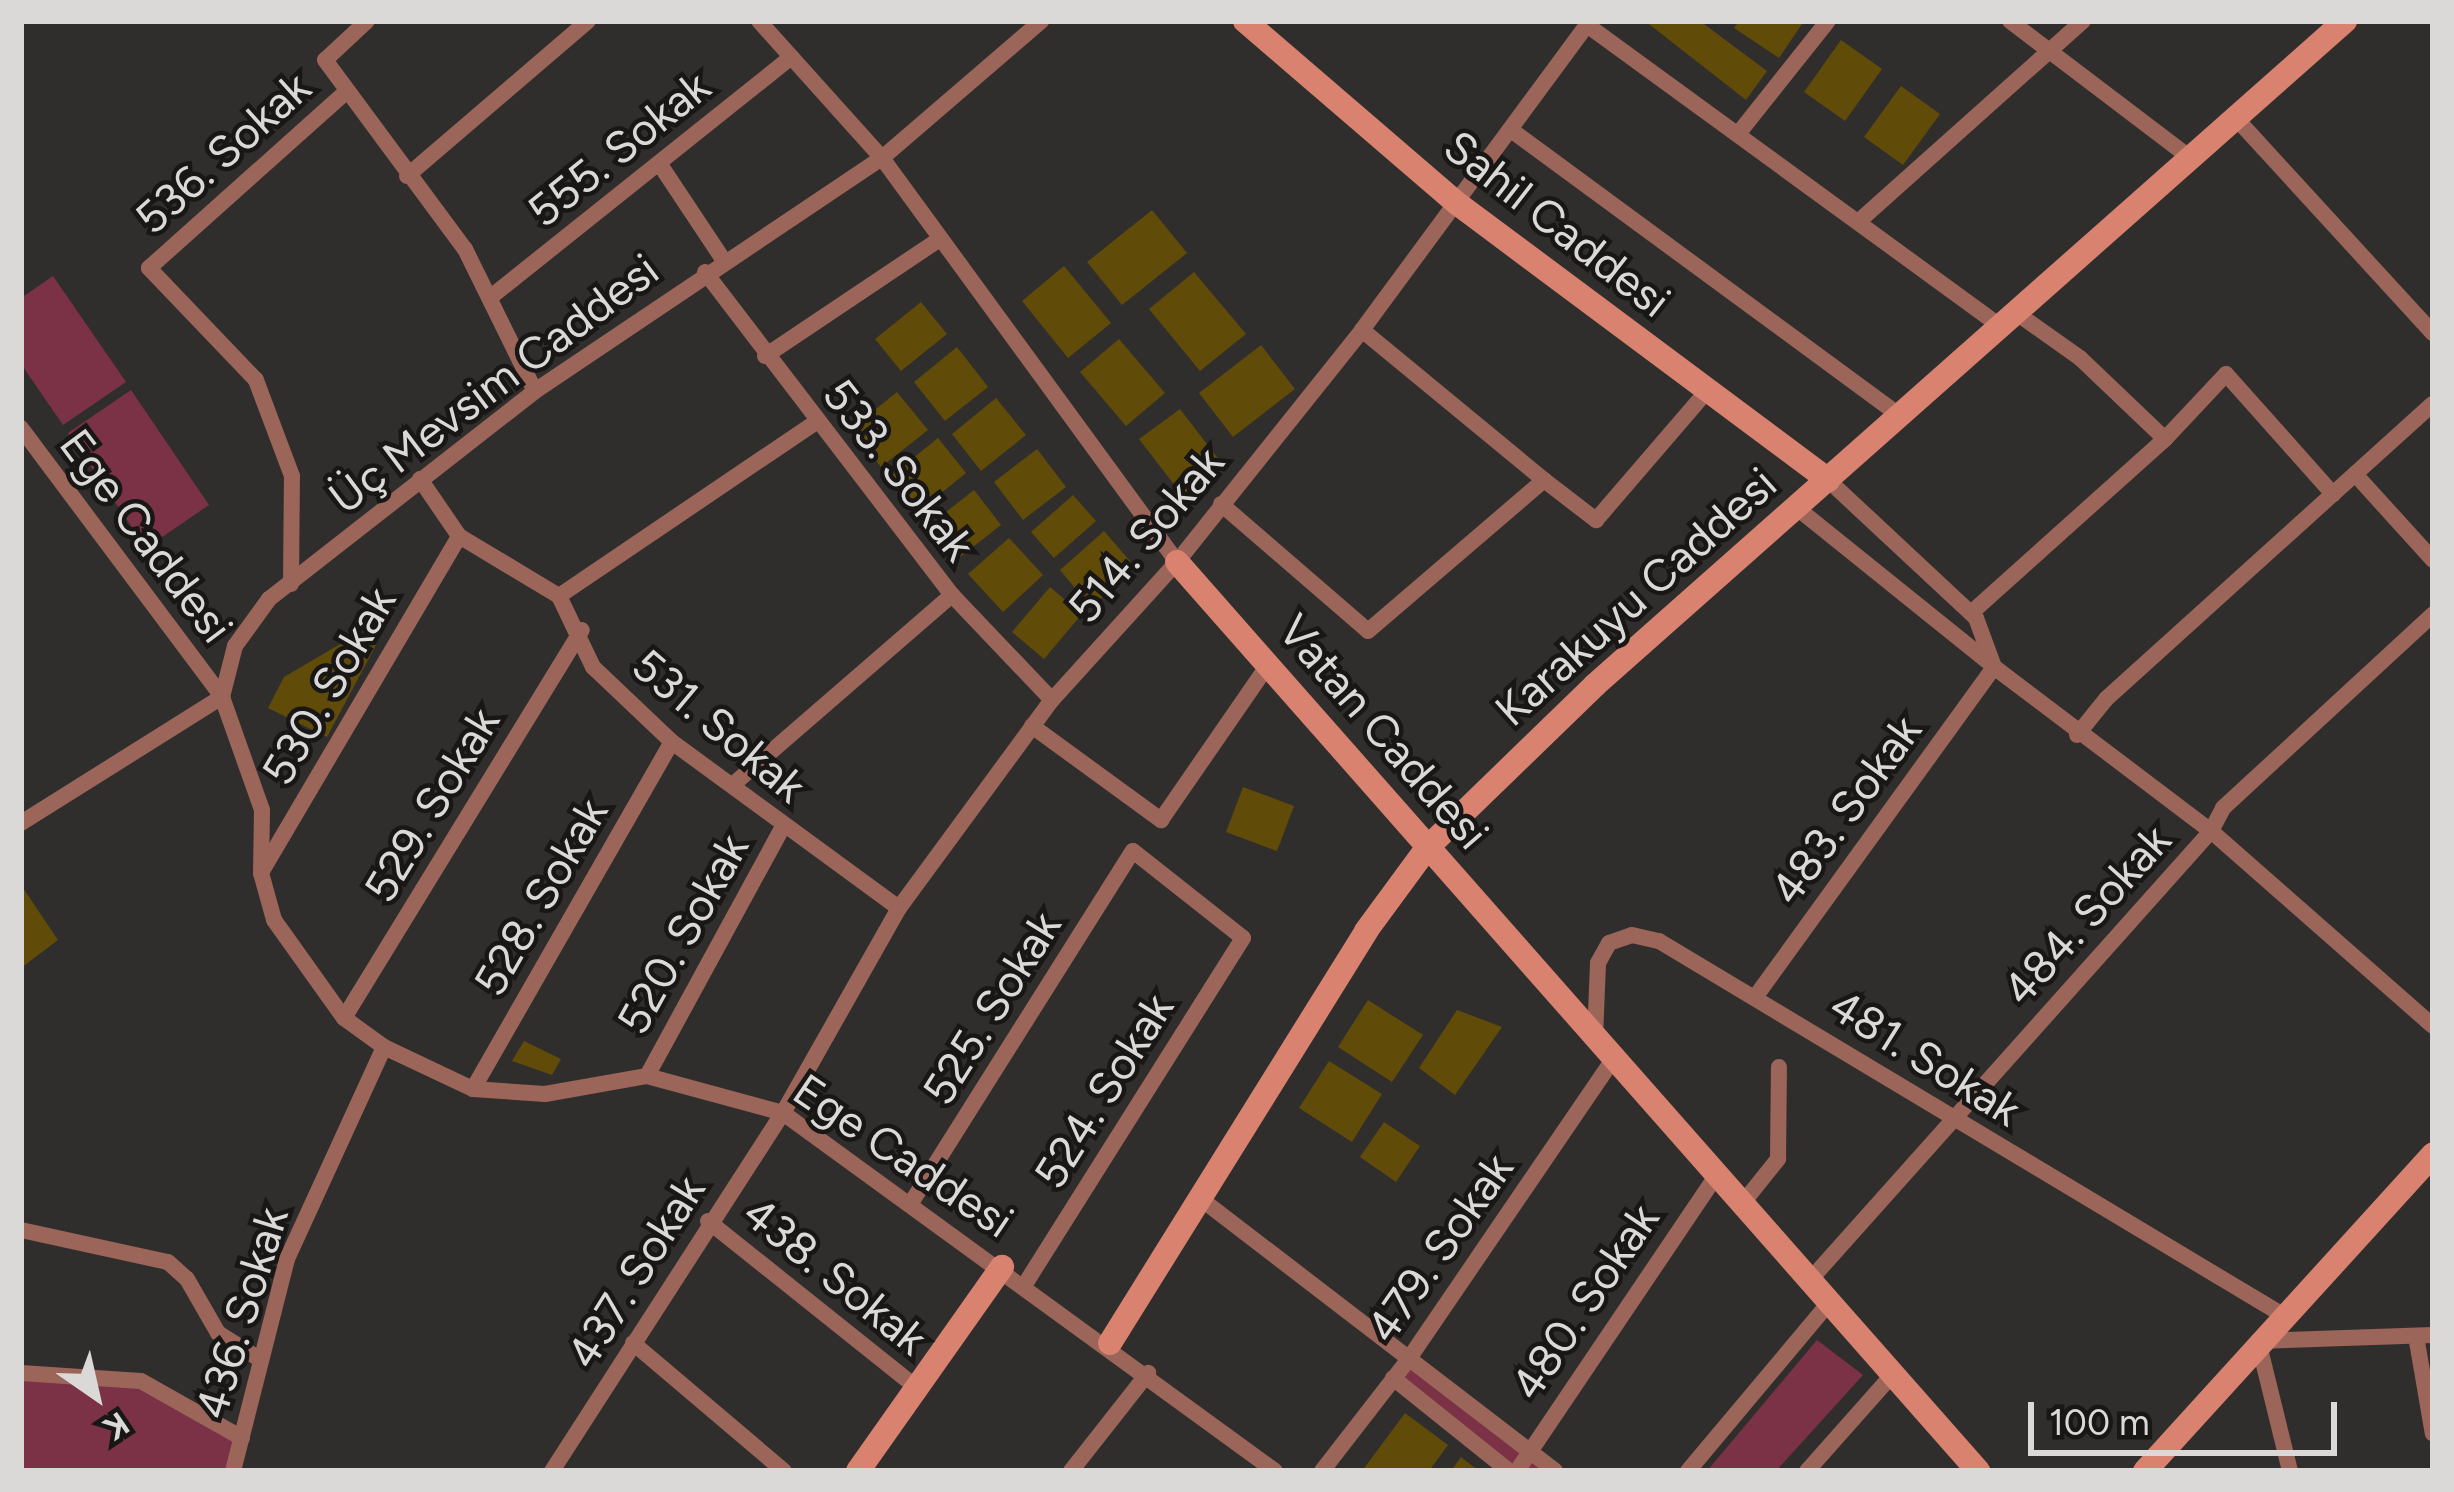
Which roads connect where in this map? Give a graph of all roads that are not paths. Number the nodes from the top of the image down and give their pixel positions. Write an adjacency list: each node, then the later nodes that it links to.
1 (367, 21): 13 (street, 536. Sokak)
2 (588, 21): 20 (street)
3 (759, 21): 12 (street, Vatan Caddesi)
4 (1041, 21): 18 (street, Üç Mevsim Caddesi)
5 (1245, 21): 21 (street, Sahil Caddesi)
6 (1828, 21): 16 (street)
7 (2010, 21): 11 (street)
8 (2084, 21): 11 (street)
9 (2344, 21): 14 (street, Karakuyu Caddesi)
10 (1588, 23): 15 (street, 514. Sokak); 16 (street)
11 (2050, 52): 17 (street); 22 (street)
12 (790, 57): 18 (street, Vatan Caddesi); 19 (street, 555. Sokak)
13 (346, 92): 20 (street); 48 (street, 536. Sokak)
14 (2234, 115): 17 (street, Karakuyu Caddesi); 29 (street)
15 (1511, 130): 21 (street, 514. Sokak); 34 (street)
16 (1738, 134): 22 (street)
17 (2189, 157): 27 (street, Karakuyu Caddesi)
18 (882, 158): 23 (street, Vatan Caddesi); 24 (street, Üç Mevsim Caddesi)
19 (659, 163): 24 (street); 26 (street, 555. Sokak)
20 (407, 176): 26 (street)
21 (1458, 204): 28 (street, 514. Sokak); 32 (street, Sahil Caddesi)
22 (1858, 222): 27 (street)
23 (938, 240): 30 (street); 47 (street, Vatan Caddesi)
24 (724, 260): 25 (street, Üç Mevsim Caddesi)
25 (705, 272): 30 (street, 533. Sokak); 31 (street, Üç Mevsim Caddesi)
26 (492, 296): 31 (street)
27 (2007, 319): 34 (street, Karakuyu Caddesi); 37 (street)
28 (1362, 330): 40 (street); 43 (street, 514. Sokak)
29 (2433, 333)
30 (765, 356): 35 (street, 533. Sokak)
31 (535, 391): 39 (street, Üç Mevsim Caddesi)
32 (1706, 392): 40 (street); 41 (street, Sahil Caddesi)
33 (2432, 407): 38 (street)
34 (1900, 416): 41 (street, Karakuyu Caddesi)
35 (815, 424): 49 (street, 533. Sokak); 50 (street)
36 (21, 428): 56 (street, Ege Caddesi)
37 (2165, 439): 42 (street); 51 (street)
38 (2355, 474): 42 (street); 46 (street)
39 (420, 479): 45 (street, 531. Sokak); 48 (street, Üç Mevsim Caddesi)
40 (1544, 480): 43 (street)
41 (1828, 480): 44 (street, Karakuyu Caddesi); 51 (street)
42 (2332, 494): 59 (street)
43 (1220, 503): 47 (street, 514. Sokak)
44 (1797, 508): 55 (street); 65 (street, Karakuyu Caddesi)
45 (459, 536): 50 (street, 531. Sokak); 66 (street, 530. Sokak)
46 (2433, 560)
47 (1177, 562): 54 (street, Vatan Caddesi); 57 (street, 514. Sokak)
48 (292, 584): 56 (street, Üç Mevsim Caddesi)
49 (952, 595): 57 (street, 533. Sokak); 61 (street)
50 (559, 596): 53 (street, 531. Sokak)
51 (1971, 613): 55 (street)
52 (2433, 614): 64 (street, 484. Sokak)
53 (582, 630): 60 (street, 531. Sokak); 70 (street, 529. Sokak)
54 (1270, 662): 58 (street); 65 (street, Vatan Caddesi)
55 (1993, 666): 59 (street); 69 (street, 483. Sokak)
56 (222, 697): 62 (street); 66 (street, Ege Caddesi)
57 (1052, 700): 58 (street, 514. Sokak)
58 (1032, 726): 67 (street, 514. Sokak)
59 (2077, 735): 64 (street)
60 (672, 742): 61 (street, 531. Sokak); 76 (street, 528. Sokak)
61 (736, 782): 63 (street, 531. Sokak)
62 (21, 823)
63 (782, 828): 67 (street, 531. Sokak); 75 (street, 520. Sokak)
64 (2211, 831): 71 (street); 78 (street, 484. Sokak)
65 (1426, 848): 73 (street, Vatan Caddesi); 81 (street, Karakuyu Caddesi)
66 (261, 872): 70 (street, Ege Caddesi)
67 (899, 908): 77 (street, 514. Sokak)
68 (1243, 938): 82 (street, 525. Sokak); 88 (street, 524. Sokak)
69 (1756, 996): 73 (street, 481. Sokak); 78 (street, 481. Sokak)
70 (344, 1018): 72 (street, Ege Caddesi)
71 (2433, 1026)
72 (384, 1047): 76 (street, Ege Caddesi); 95 (street, 436. Sokak)
73 (1604, 1052): 80 (street, Vatan Caddesi); 96 (street, 479. Sokak)
74 (1779, 1066): 83 (street)
75 (647, 1076): 76 (street, Ege Caddesi); 77 (street, Ege Caddesi)
76 (473, 1089)
77 (784, 1113): 82 (street, Ege Caddesi); 84 (street, 437. Sokak)
78 (1953, 1118): 87 (street, 484. Sokak); 90 (street, 481. Sokak)
79 (2433, 1154): 90 (street)
80 (1716, 1176): 83 (street, Vatan Caddesi); 104 (street, 480. Sokak)
81 (1201, 1199): 94 (street, Karakuyu Caddesi); 96 (street)
82 (911, 1203): 86 (street, Ege Caddesi)
83 (1742, 1204): 87 (street, Vatan Caddesi)
84 (708, 1221): 93 (street, 437. Sokak); 101 (street, 438. Sokak)
85 (21, 1230): 95 (street)
86 (1002, 1267): 88 (street, Ege Caddesi); 101 (street)
87 (1810, 1280): 89 (street, Vatan Caddesi)
88 (1026, 1282): 94 (street, Ege Caddesi)
89 (1830, 1301): 99 (street, Vatan Caddesi); 115 (street)
90 (2286, 1317): 92 (street)
91 (2424, 1335): 92 (street); 102 (street)
92 (2258, 1341): 118 (street); 119 (street)
93 (632, 1343): 107 (street, 437. Sokak); 108 (street)
94 (1110, 1343): 98 (street, Ege Caddesi)
95 (261, 1360): 103 (street, 436. Sokak)
96 (1408, 1360): 100 (street, 479. Sokak); 104 (street)
97 (21, 1373): 103 (street)
98 (1148, 1373): 105 (street, Ege Caddesi); 110 (street)
99 (1894, 1373): 116 (street); 117 (street, Vatan Caddesi)
100 (1394, 1378): 112 (street, 479. Sokak); 113 (street)
101 (917, 1388): 109 (street)
102 (2433, 1434)
103 (242, 1438): 106 (street, 436. Sokak)
104 (1527, 1450): 113 (street, 480. Sokak); 114 (street)
105 (1251, 1464): 111 (street, Ege Caddesi)
106 (233, 1471)
107 (552, 1471)
108 (784, 1471)
109 (858, 1471)
110 (1070, 1471)
111 (1275, 1471)
112 (1322, 1471)
113 (1513, 1471)
114 (1555, 1471)
115 (1688, 1471)
116 (1807, 1471)
117 (1978, 1471)
118 (2145, 1471)
119 (2290, 1471)

